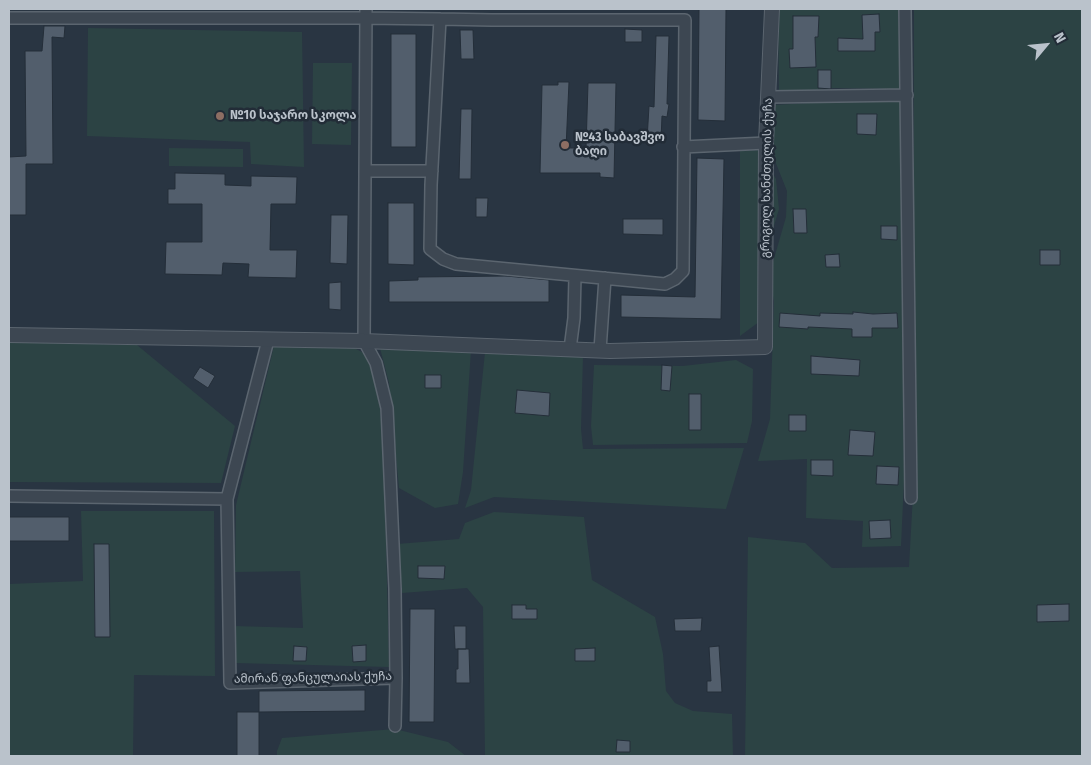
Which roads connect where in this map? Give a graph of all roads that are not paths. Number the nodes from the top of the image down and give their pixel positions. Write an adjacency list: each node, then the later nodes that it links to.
1 (772, 9): 7 (street, გრიგოლ ხანძთელის ქუჩა)
2 (905, 9): 6 (street)
3 (366, 14): 4 (street); 5 (street); 10 (street)
4 (9, 18)
5 (440, 19): 9 (street); 11 (street)
6 (907, 95): 7 (street); 20 (street)
7 (768, 97): 8 (street, გრიგოლ ხანძთელის ქუჩა)
8 (766, 143): 9 (street); 18 (street, გრიგოლ ხანძთელის ქუჩა)
9 (683, 147): 13 (street)
10 (365, 171): 11 (street); 16 (street)
11 (432, 171): 12 (street)
12 (575, 276): 13 (street); 17 (street)
13 (605, 278): 18 (street)
14 (9, 335): 15 (street)
15 (268, 340): 16 (street); 21 (street)
16 (364, 341): 17 (street); 22 (street, ამირან ფანცულაიას ქუჩა)
17 (570, 349): 18 (street)
18 (600, 350)
19 (9, 496): 21 (street)
20 (910, 498)
21 (227, 499): 22 (street, ამირან ფანცულაიას ქუჩა)
22 (396, 678): 23 (street)
23 (395, 726)

